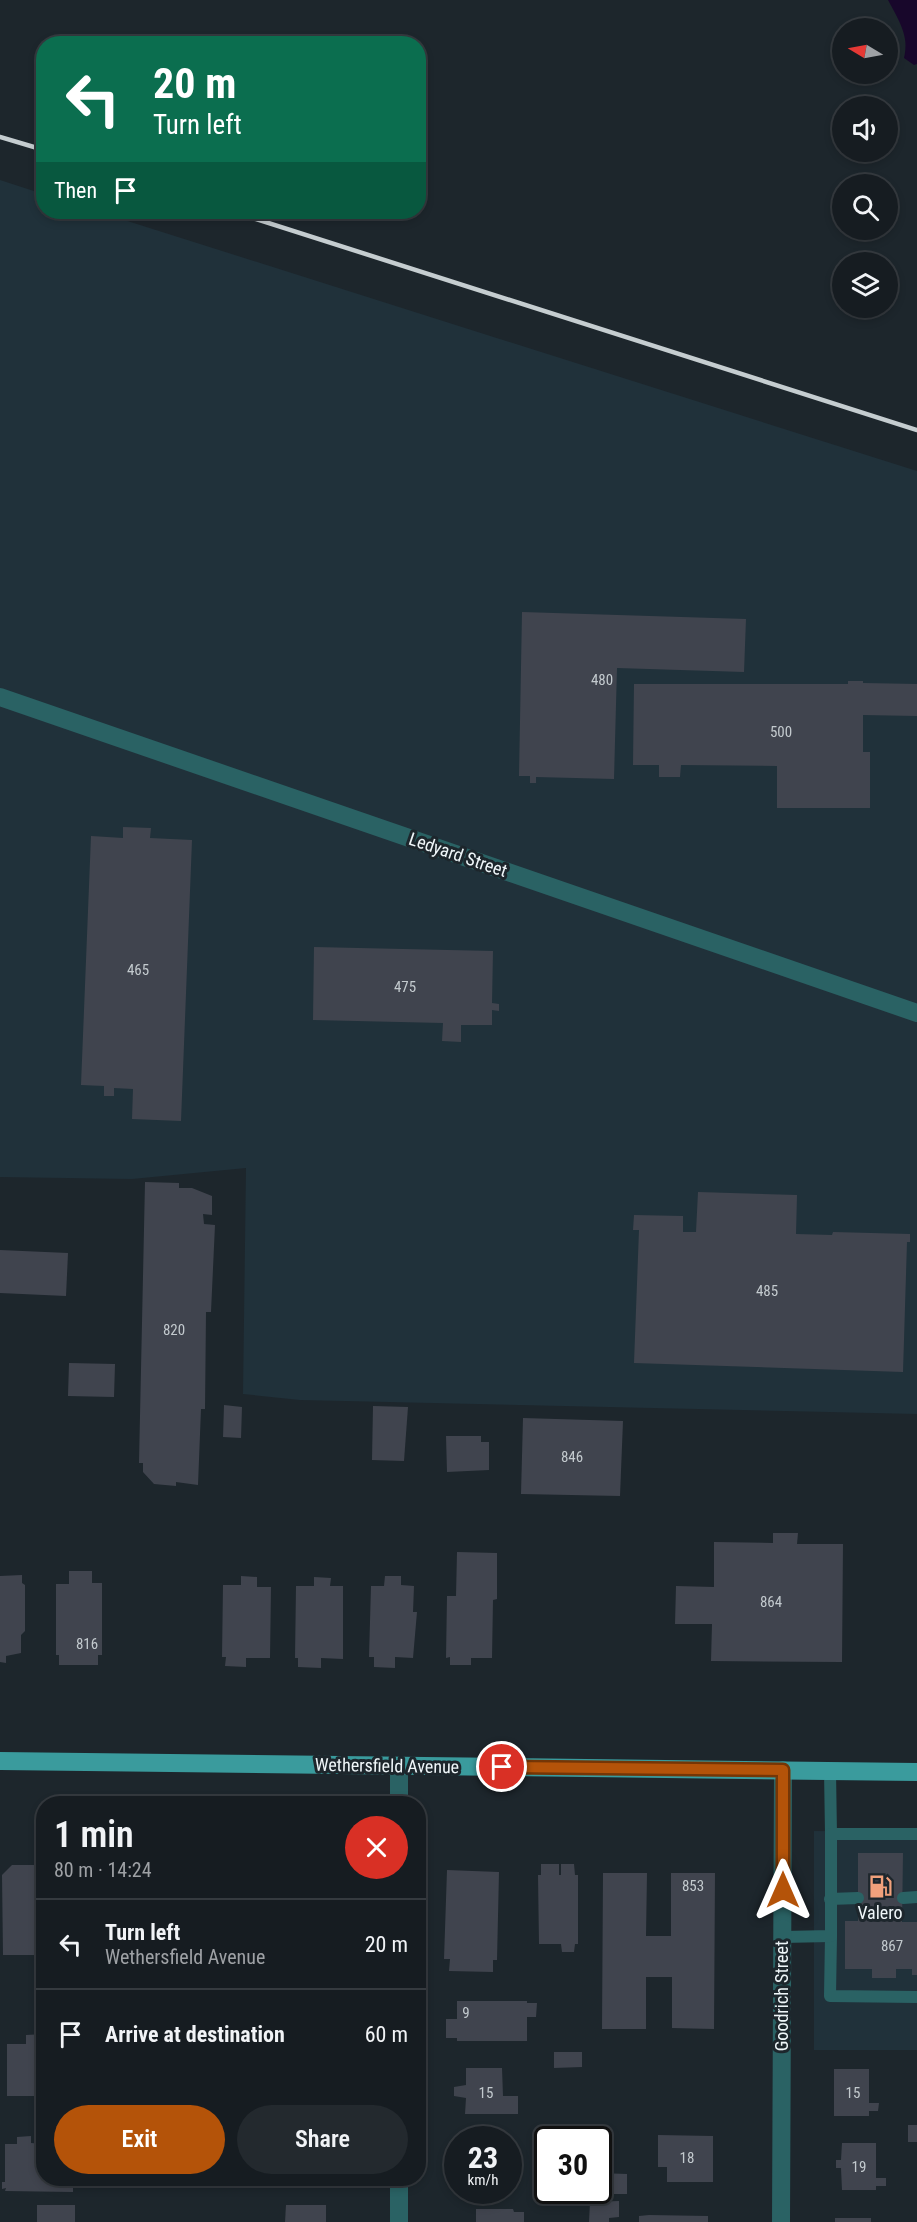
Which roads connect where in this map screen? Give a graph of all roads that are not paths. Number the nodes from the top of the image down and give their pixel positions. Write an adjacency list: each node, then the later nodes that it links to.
1 (0, 697): 2 (street, Ledyard Street)
2 (917, 1013)
3 (0, 1761): 4 (main road, Wethersfield Avenue)
4 (399, 1766): 5 (main road, Wethersfield Avenue); 8 (street)
5 (783, 1770): 6 (main road, Wethersfield Avenue); 16 (street, Goodrich Street)
6 (830, 1771): 7 (main road, Wethersfield Avenue); 9 (lane)
7 (917, 1772)
8 (399, 1796)
9 (831, 1834): 10 (lane); 14 (lane)
10 (917, 1834)
11 (917, 1897): 13 (lane)
12 (858, 1898): 14 (lane)
13 (903, 1898)
14 (830, 1899): 15 (lane)
15 (831, 1936): 16 (lane); 17 (lane)
16 (782, 1937): 20 (street, Goodrich Street)
17 (917, 1997)
18 (399, 2186): 19 (street)
19 (399, 2222)
20 (781, 2222)

